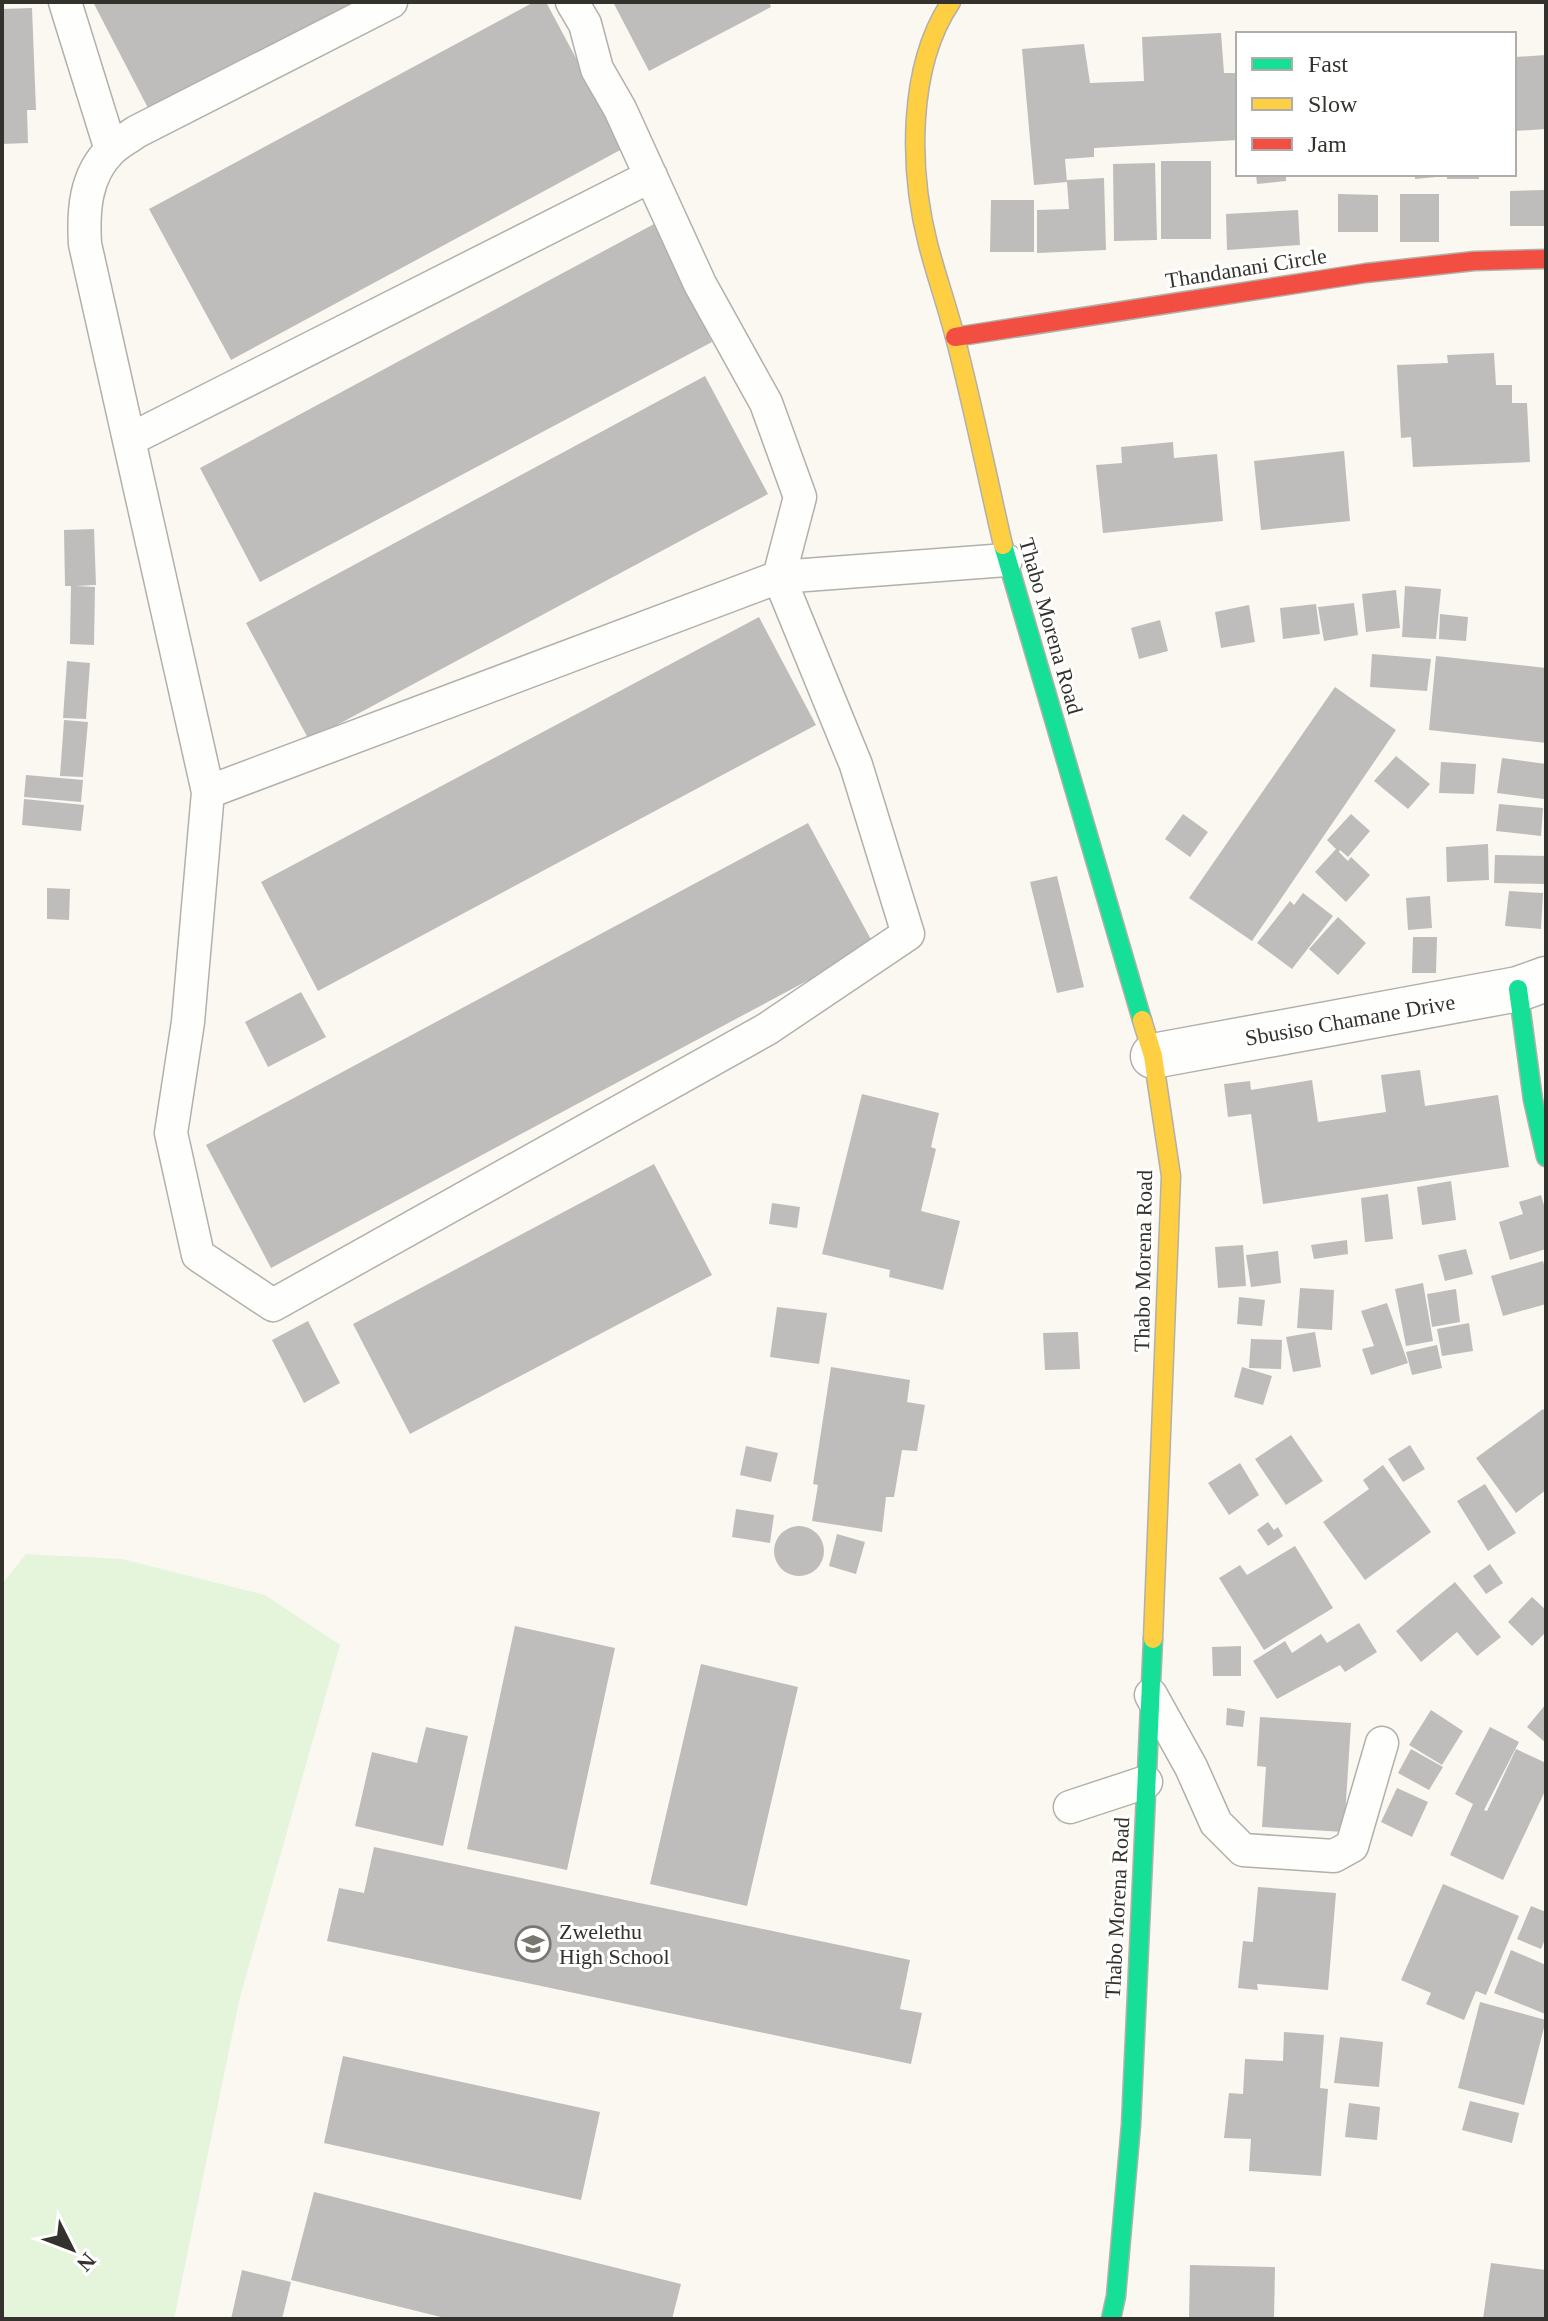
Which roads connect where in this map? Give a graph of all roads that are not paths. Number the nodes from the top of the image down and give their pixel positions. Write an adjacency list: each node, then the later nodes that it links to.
1 (65, 2): 5 (lane)
2 (391, 2): 5 (lane)
3 (572, 2): 6 (lane)
4 (951, 2): 8 (street, Thabo Morena Road)
5 (111, 150): 9 (lane)
6 (651, 176): 9 (lane); 11 (lane)
7 (1546, 259): 8 (street, Thandanani Circle)
8 (955, 337): 10 (street, Thabo Morena Road)
9 (129, 440): 12 (lane)
10 (1006, 560): 11 (lane); 14 (street, Thabo Morena Road)
11 (779, 577): 12 (lane); 12 (lane)
12 (208, 792)
13 (1532, 984): 14 (street, Sbusiso Chamane Drive); 15 (street)
14 (1153, 1056): 16 (street, Thabo Morena Road)
15 (1546, 1157)
16 (1149, 1692): 17 (lane); 18 (street, Thabo Morena Road)
17 (1382, 1743)
18 (1146, 1782): 19 (lane); 20 (street, Thabo Morena Road)
19 (1070, 1807)
20 (1111, 2319)

